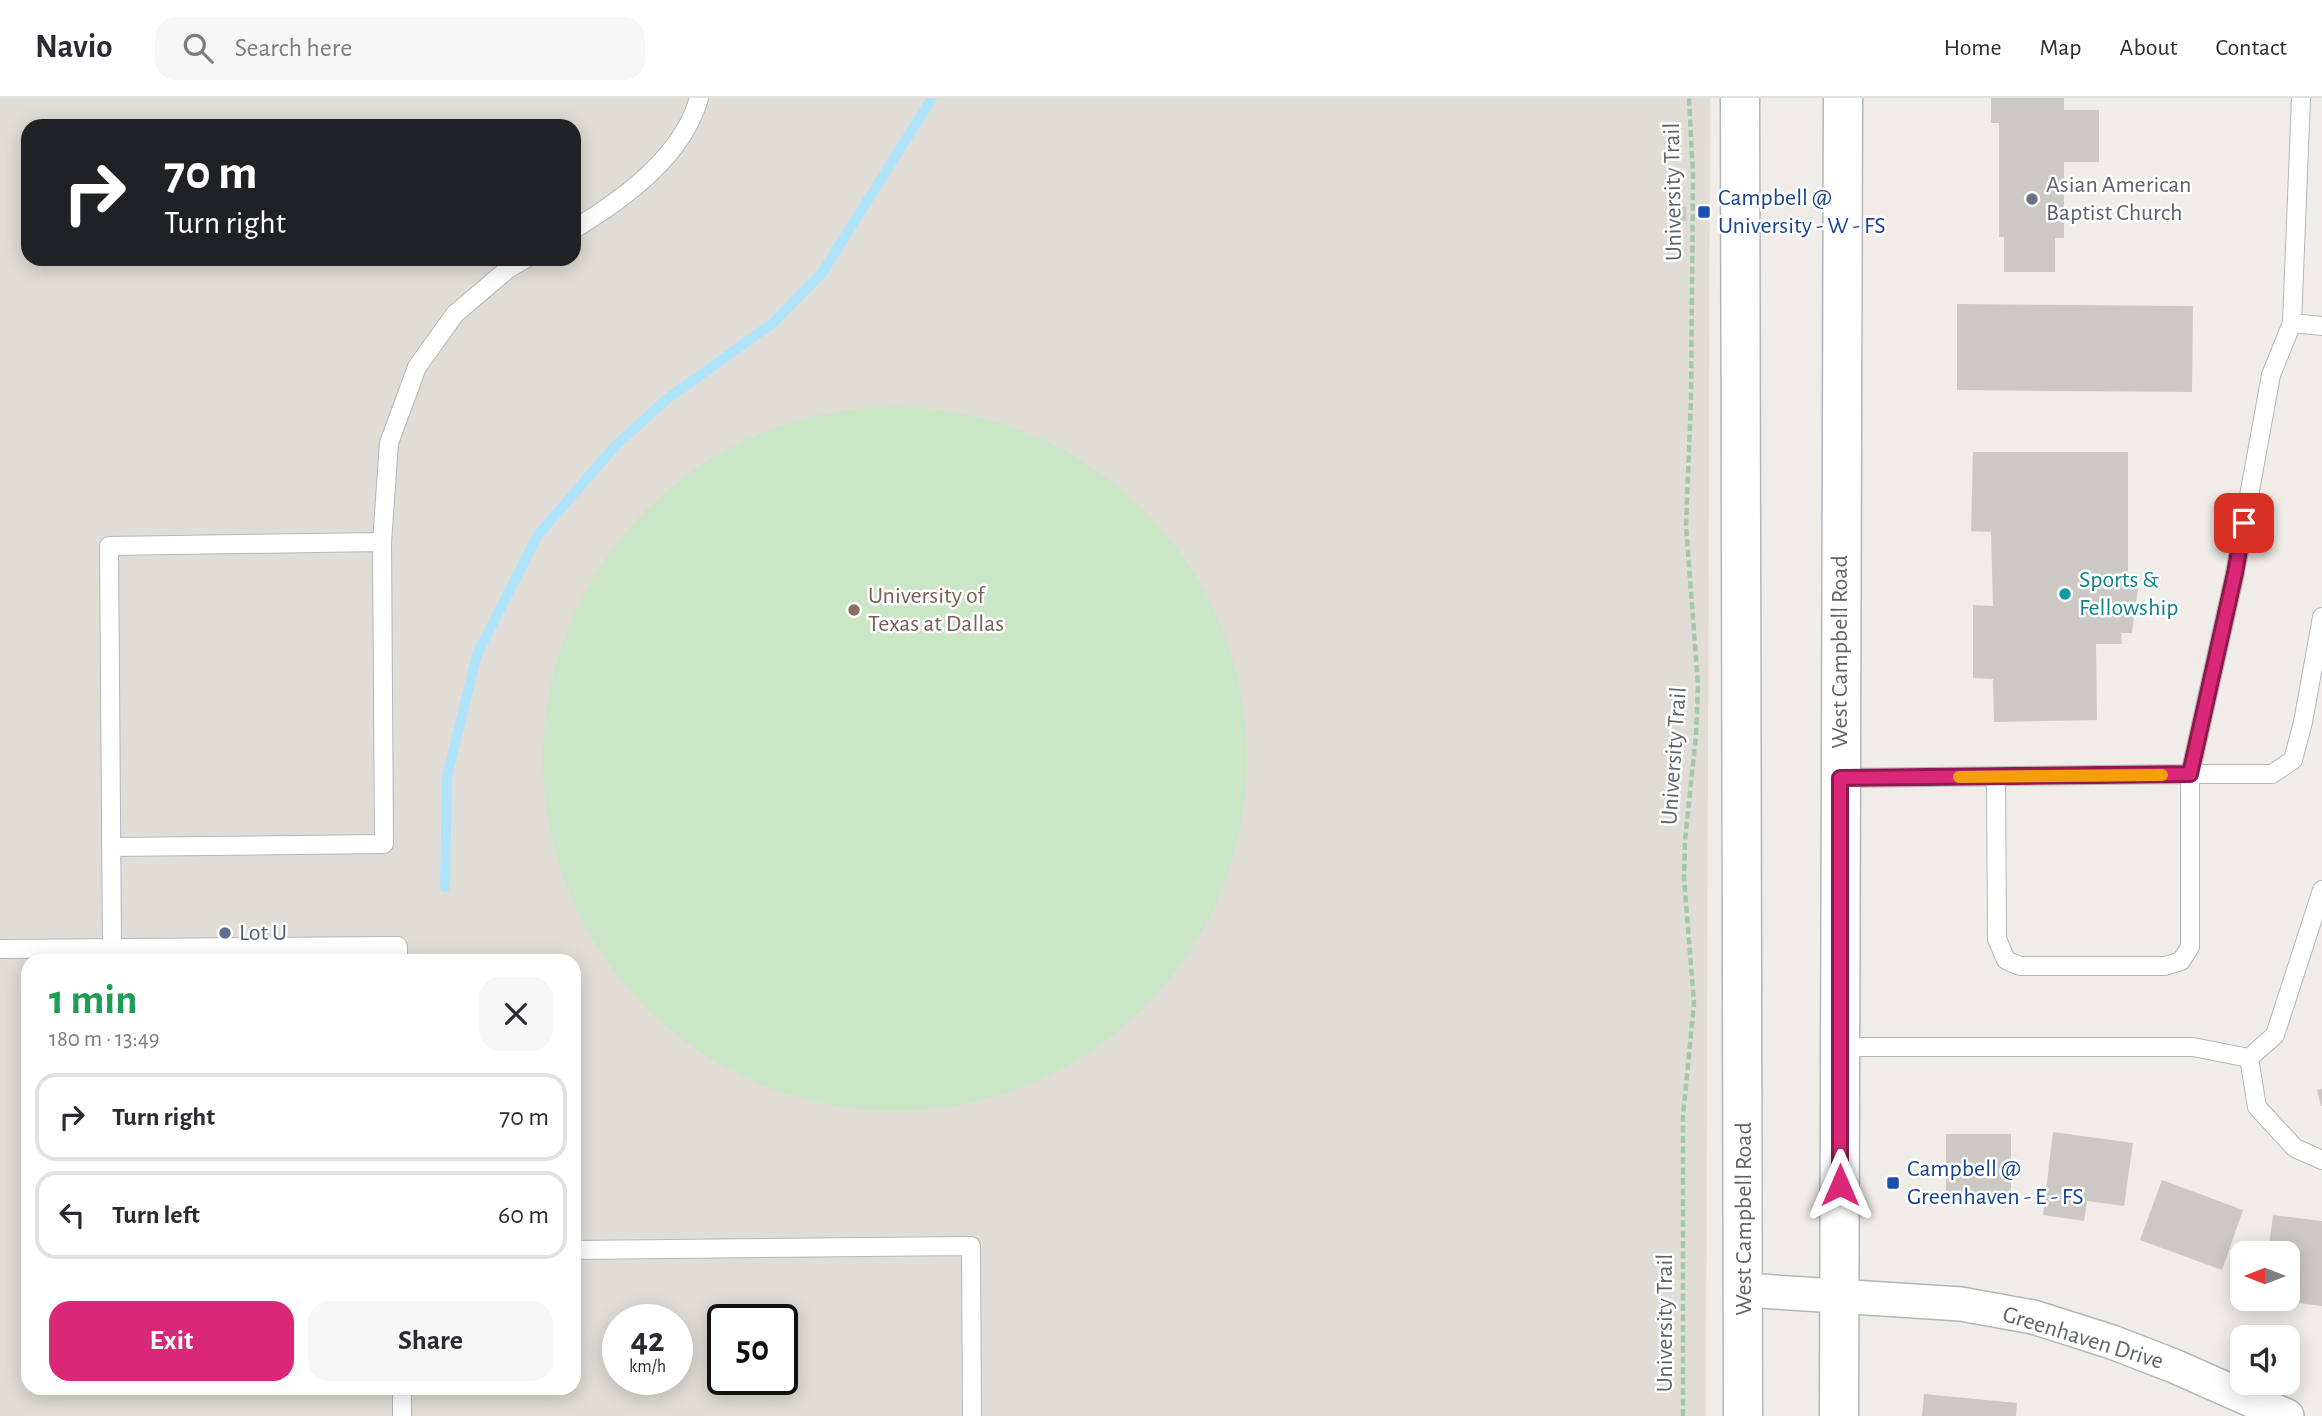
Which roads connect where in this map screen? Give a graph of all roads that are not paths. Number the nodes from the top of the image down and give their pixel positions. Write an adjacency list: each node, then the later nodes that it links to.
1 (699, 98): 5 (lane)
2 (1740, 98): 23 (main road, West Campbell Road)
3 (1843, 98): 13 (main road, West Campbell Road)
4 (2301, 98): 7 (lane)
5 (581, 225)
6 (513, 266): 9 (lane)
7 (2292, 323): 8 (lane); 11 (lane)
8 (2322, 326)
9 (382, 542): 14 (lane); 14 (lane)
10 (2322, 617): 11 (lane)
11 (2190, 774): 12 (lane); 12 (lane)
12 (1996, 777): 13 (lane)
13 (1840, 778): 19 (main road, West Campbell Road)
14 (111, 847): 16 (lane)
15 (2322, 890): 20 (lane)
16 (112, 948): 17 (lane); 18 (lane)
17 (0, 949)
18 (398, 954)
19 (1840, 1047): 20 (lane); 24 (main road, West Campbell Road)
20 (2249, 1058): 21 (lane)
21 (2322, 1160)
22 (581, 1250): 27 (lane)
23 (1744, 1290): 24 (street, Greenhaven Drive); 28 (main road, West Campbell Road)
24 (1840, 1295): 29 (main road, West Campbell Road); 30 (street, Greenhaven Drive)
25 (402, 1395): 26 (lane)
26 (402, 1416)
27 (972, 1416)
28 (1744, 1416)
29 (1839, 1416)
30 (2287, 1416)

